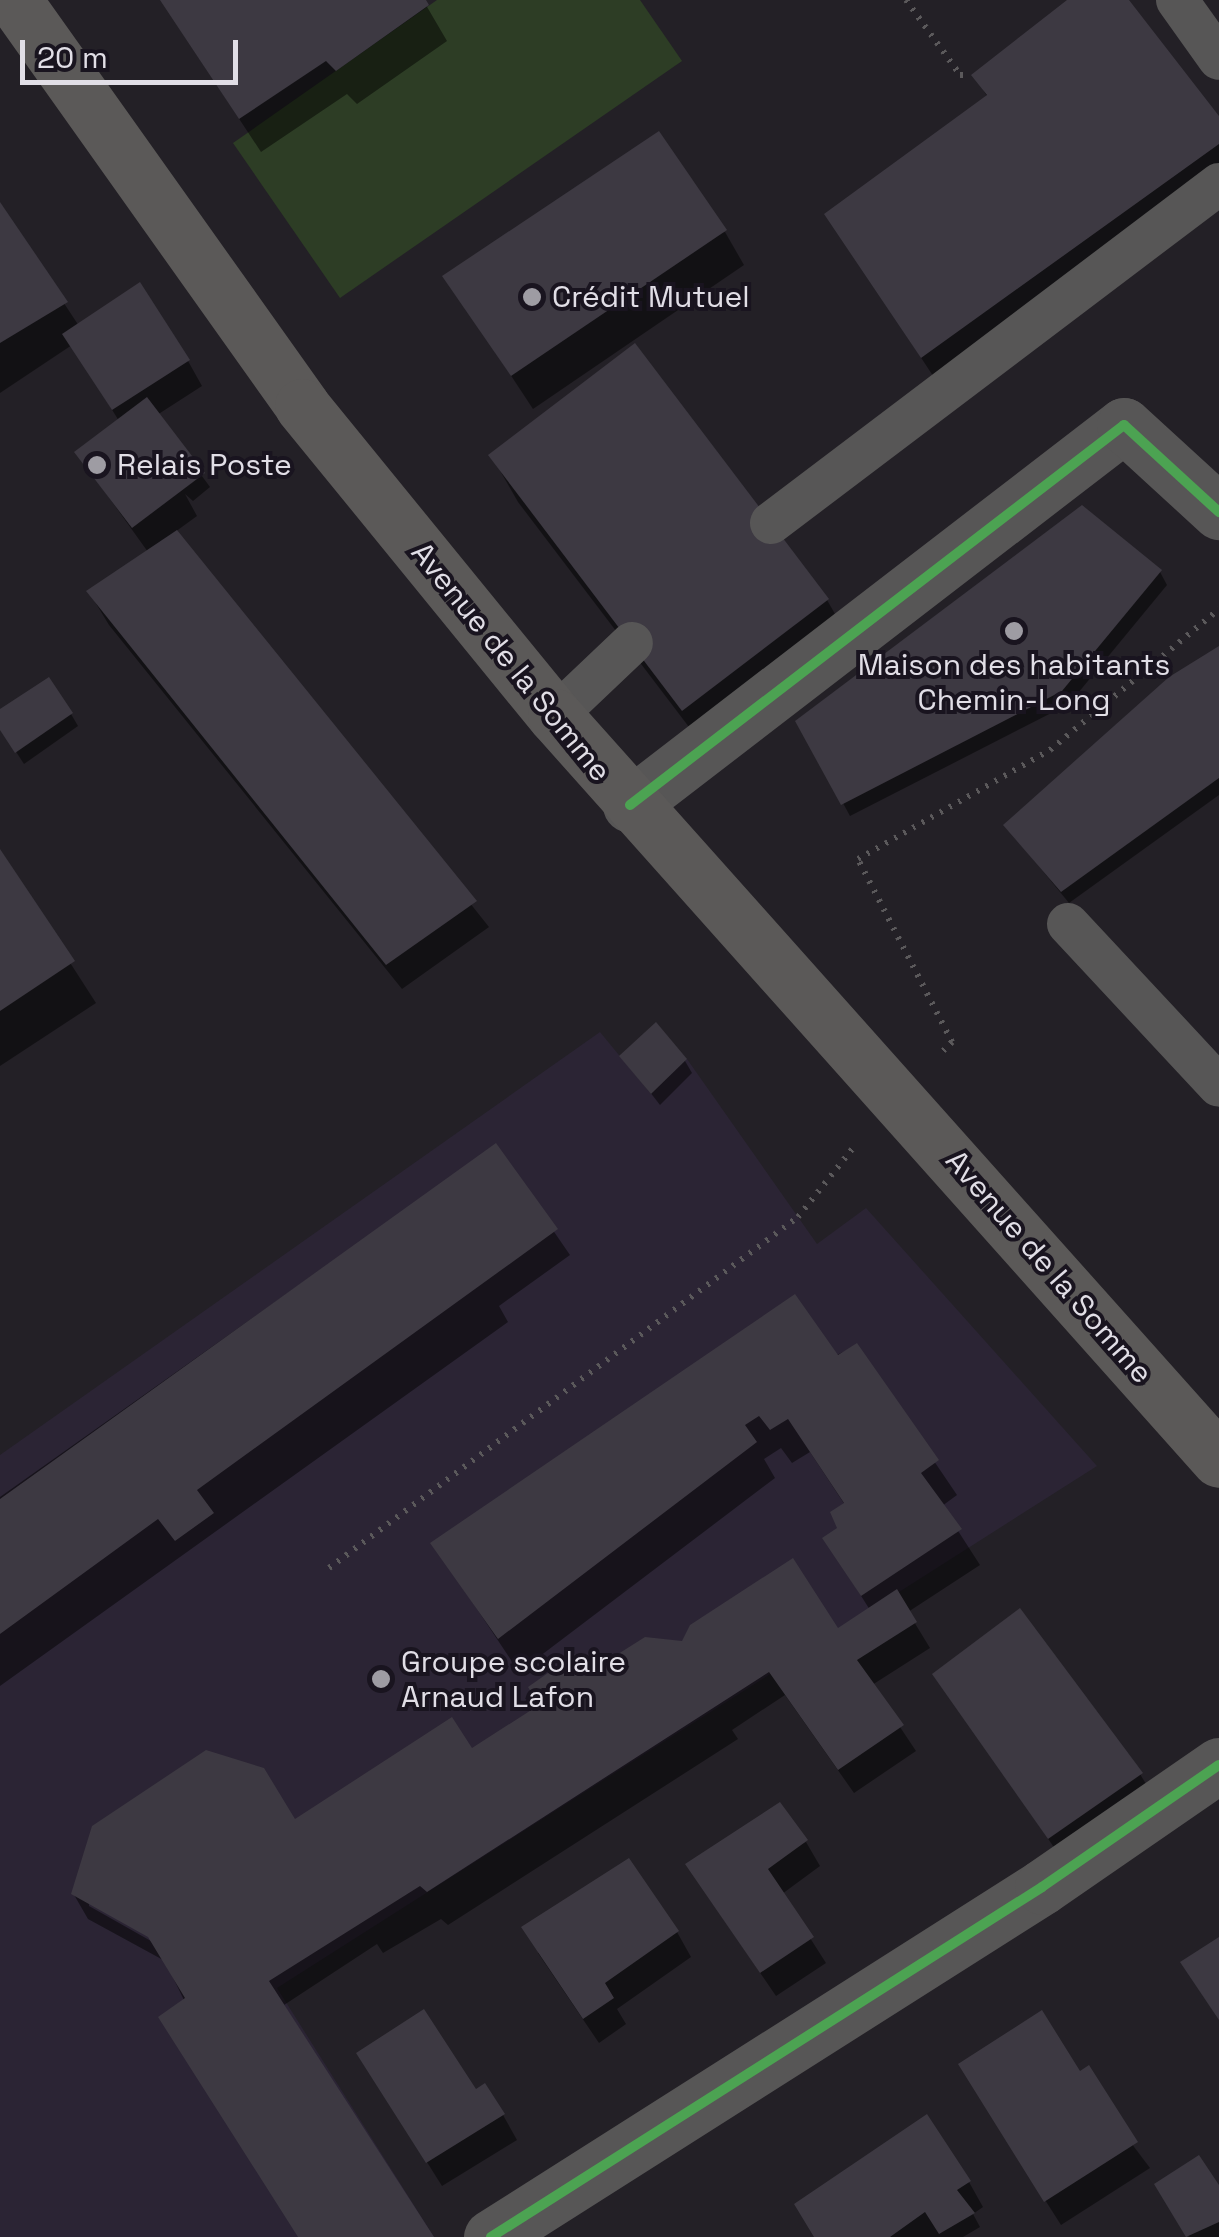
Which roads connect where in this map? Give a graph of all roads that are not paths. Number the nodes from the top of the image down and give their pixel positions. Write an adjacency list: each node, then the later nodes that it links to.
1 (14, 0): 8 (main road, Avenue de la Somme)
2 (1177, 0): 3 (lane)
3 (1219, 59)
4 (1219, 184): 6 (lane)
5 (1219, 512): 9 (street)
6 (771, 522)
7 (632, 644): 8 (lane)
8 (555, 716): 9 (main road, Avenue de la Somme)
9 (630, 805): 12 (main road, Avenue de la Somme)
10 (1068, 924): 11 (lane)
11 (1219, 1086)
12 (1219, 1460)
13 (1219, 1765): 14 (street)
14 (491, 2237)

